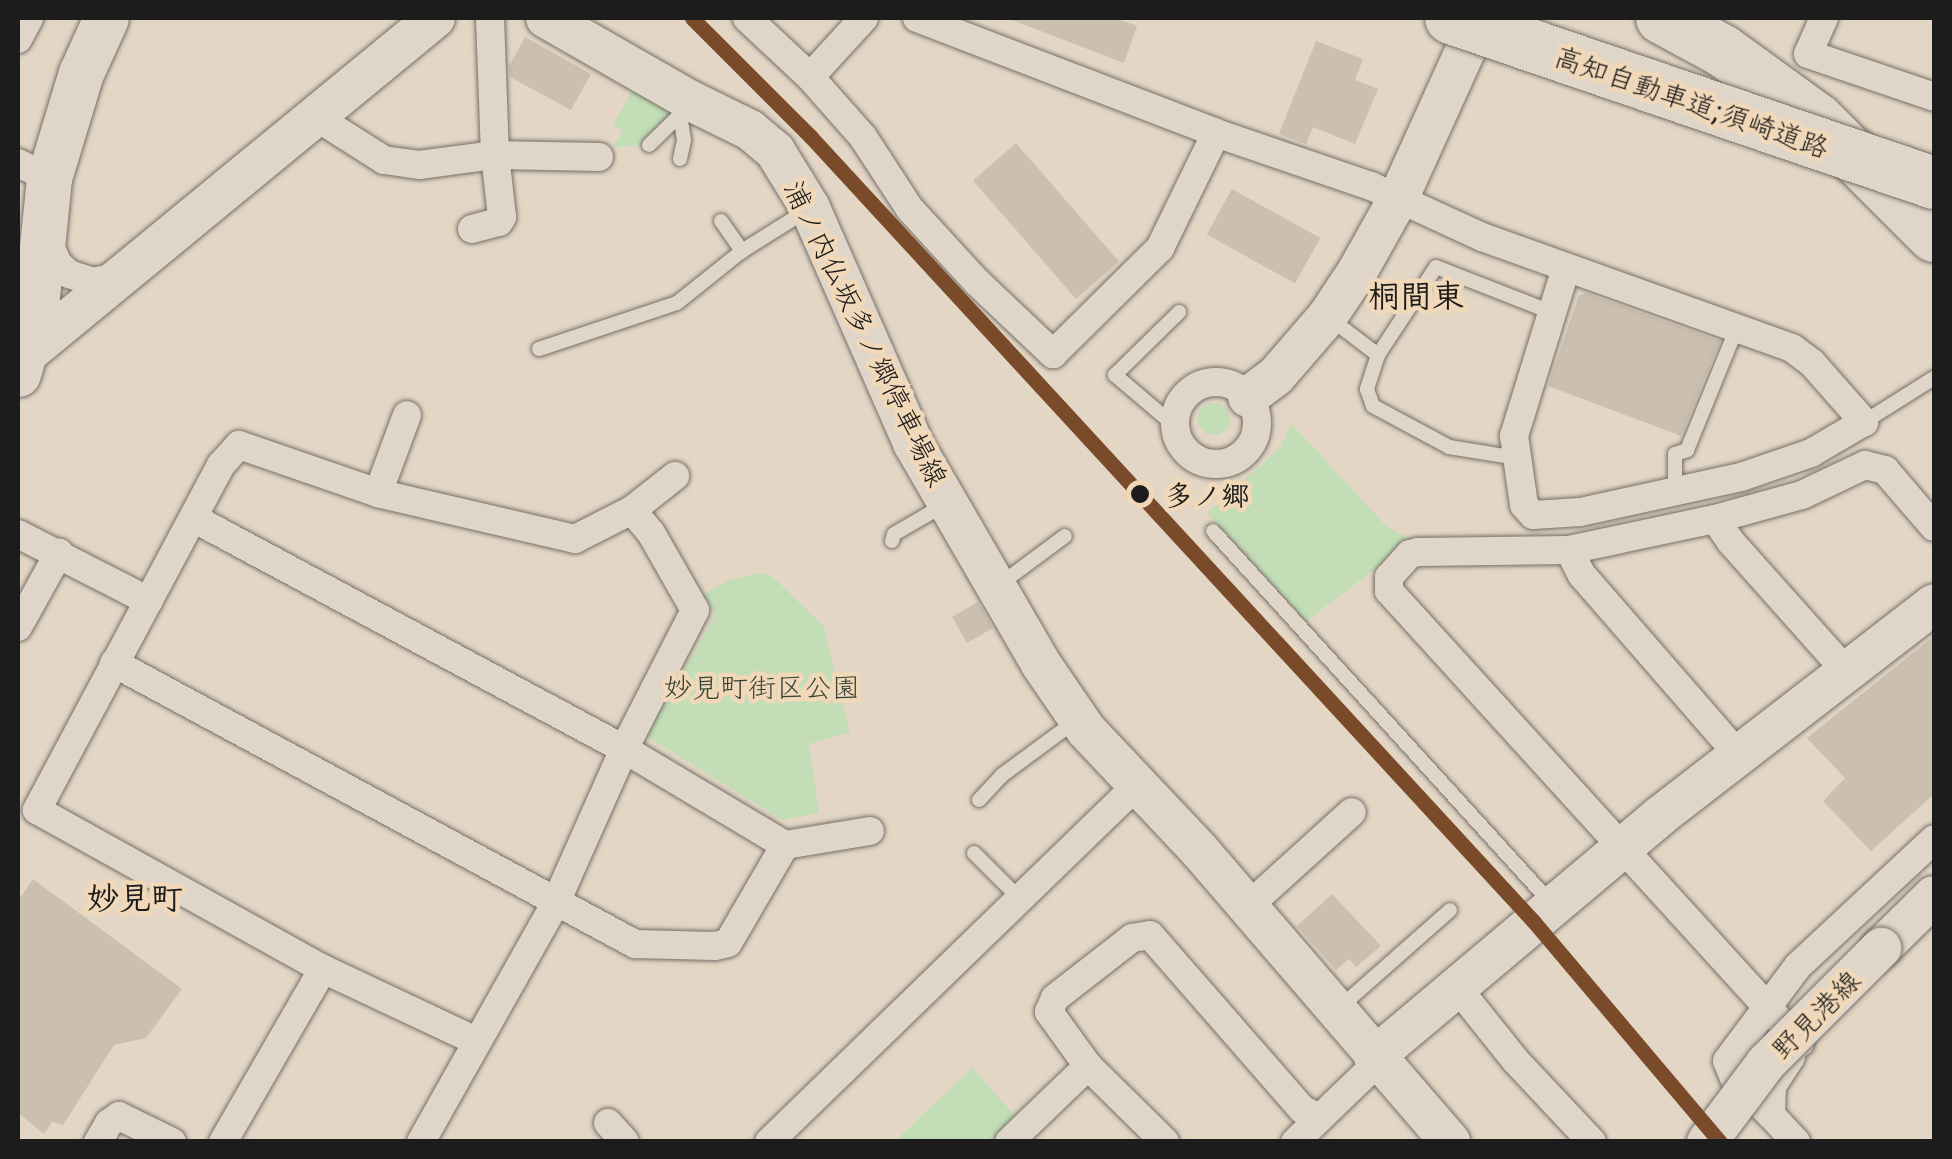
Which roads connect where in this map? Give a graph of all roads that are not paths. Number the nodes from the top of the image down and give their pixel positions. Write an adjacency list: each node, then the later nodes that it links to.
1 (29, 18): 13 (street)
2 (434, 18): 18 (street)
3 (490, 18): 21 (street)
4 (546, 18): 17 (street, 浦ノ内仏坂多ノ郷停車場線)
5 (746, 18): 15 (street)
6 (864, 18): 15 (street)
7 (918, 18): 19 (street)
8 (1451, 18): 25 (highway, 高知自動車道;須崎道路, bridge)
9 (1480, 18): 26 (street)
10 (1662, 18): 14 (highway)
11 (1824, 18): 14 (street)
12 (106, 19): 24 (main road)
13 (18, 38)
14 (1794, 73): 16 (street); 31 (highway)
15 (810, 77): 19 (street)
16 (1934, 97)
17 (684, 108): 20 (lane); 23 (lane); 27 (street, 浦ノ内仏坂多ノ郷停車場線)
18 (314, 115): 21 (street); 34 (street)
19 (1216, 134): 26 (street)
20 (650, 145)
21 (496, 155): 22 (street); 29 (street)
22 (599, 157)
23 (680, 159)
24 (34, 171): 30 (main road)
25 (1934, 183)
26 (1398, 199): 33 (street); 37 (street)
27 (810, 208): 32 (lane); 51 (street, 浦ノ内仏坂多ノ郷停車場線)
28 (721, 221): 32 (lane)
29 (472, 229)
30 (43, 231): 34 (street); 39 (main road)
31 (1934, 236)
32 (742, 252): 40 (lane)
33 (1566, 268): 36 (street); 38 (street)
34 (116, 277): 39 (street)
35 (1179, 312): 46 (lane)
36 (1551, 312): 41 (lane); 47 (street)
37 (1327, 316): 41 (lane); 43 (street)
38 (1736, 330): 45 (street); 49 (lane)
39 (23, 339)
40 (539, 349)
41 (1378, 356): 47 (lane)
42 (1934, 378): 45 (lane)
43 (1248, 397): 46 (street); 46 (street)
44 (407, 415): 50 (street)
45 (1864, 422): 49 (street)
46 (1175, 426)
47 (1518, 458): 49 (street)
48 (675, 476): 52 (street)
49 (1674, 491)
50 (378, 493): 52 (street); 54 (street)
51 (949, 502): 59 (lane); 62 (street, 浦ノ内仏坂多ノ郷停車場線)
52 (632, 510): 69 (street)
53 (1716, 518): 55 (street); 60 (street); 67 (street)
54 (194, 519): 63 (street); 69 (street)
55 (1934, 527)
56 (1213, 530): 83 (lane)
57 (18, 534): 61 (street)
58 (1066, 536): 62 (lane)
59 (892, 541)
60 (1570, 550): 70 (street); 78 (street)
61 (58, 554): 63 (street); 65 (street)
62 (999, 585): 68 (street, 浦ノ内仏坂多ノ郷停車場線)
63 (149, 601): 66 (street)
64 (1934, 604): 67 (street)
65 (18, 627)
66 (114, 663): 74 (street); 82 (street)
67 (1846, 672): 70 (street)
68 (1079, 718): 71 (street, 浦ノ内仏坂多ノ郷停車場線); 72 (lane)
69 (624, 749): 77 (street); 82 (street)
70 (1740, 757): 78 (street)
71 (1136, 786): 81 (street); 84 (street, 浦ノ内仏坂多ノ郷停車場線)
72 (979, 800)
73 (1352, 812): 84 (street)
74 (27, 816): 87 (street)
75 (870, 831): 77 (street)
76 (1934, 839): 89 (street)
77 (785, 845): 82 (street)
78 (1624, 848): 83 (street); 89 (street)
79 (974, 854): 81 (lane)
80 (1934, 896): 107 (street, 野見港線, bridge)
81 (1019, 898): 101 (street)
82 (556, 902): 91 (street)
83 (1552, 905): 88 (street)
84 (1245, 909): 90 (street, 浦ノ内仏坂多ノ郷停車場線)
85 (1450, 910): 90 (lane)
86 (1934, 915): 92 (street)
87 (323, 969): 91 (street); 99 (street)
88 (1456, 986): 93 (street); 106 (street)
89 (1765, 1006): 92 (street); 95 (street)
90 (1334, 1012): 93 (street, 浦ノ内仏坂多ノ郷停車場線)
91 (476, 1040): 100 (street)
92 (1800, 1043): 95 (street)
93 (1377, 1059): 96 (street); 105 (street, 浦ノ内仏坂多ノ郷停車場線)
94 (1088, 1066): 96 (street); 102 (street); 103 (street)
95 (1771, 1115): 108 (street)
96 (1320, 1118): 104 (street)
97 (98, 1142): 98 (street)
98 (172, 1142)
99 (223, 1142)
100 (421, 1142)
101 (769, 1142)
102 (1009, 1142)
103 (1165, 1142)
104 (1296, 1142)
105 (1450, 1142)
106 (1592, 1142)
107 (1706, 1142)
108 (1796, 1142)

